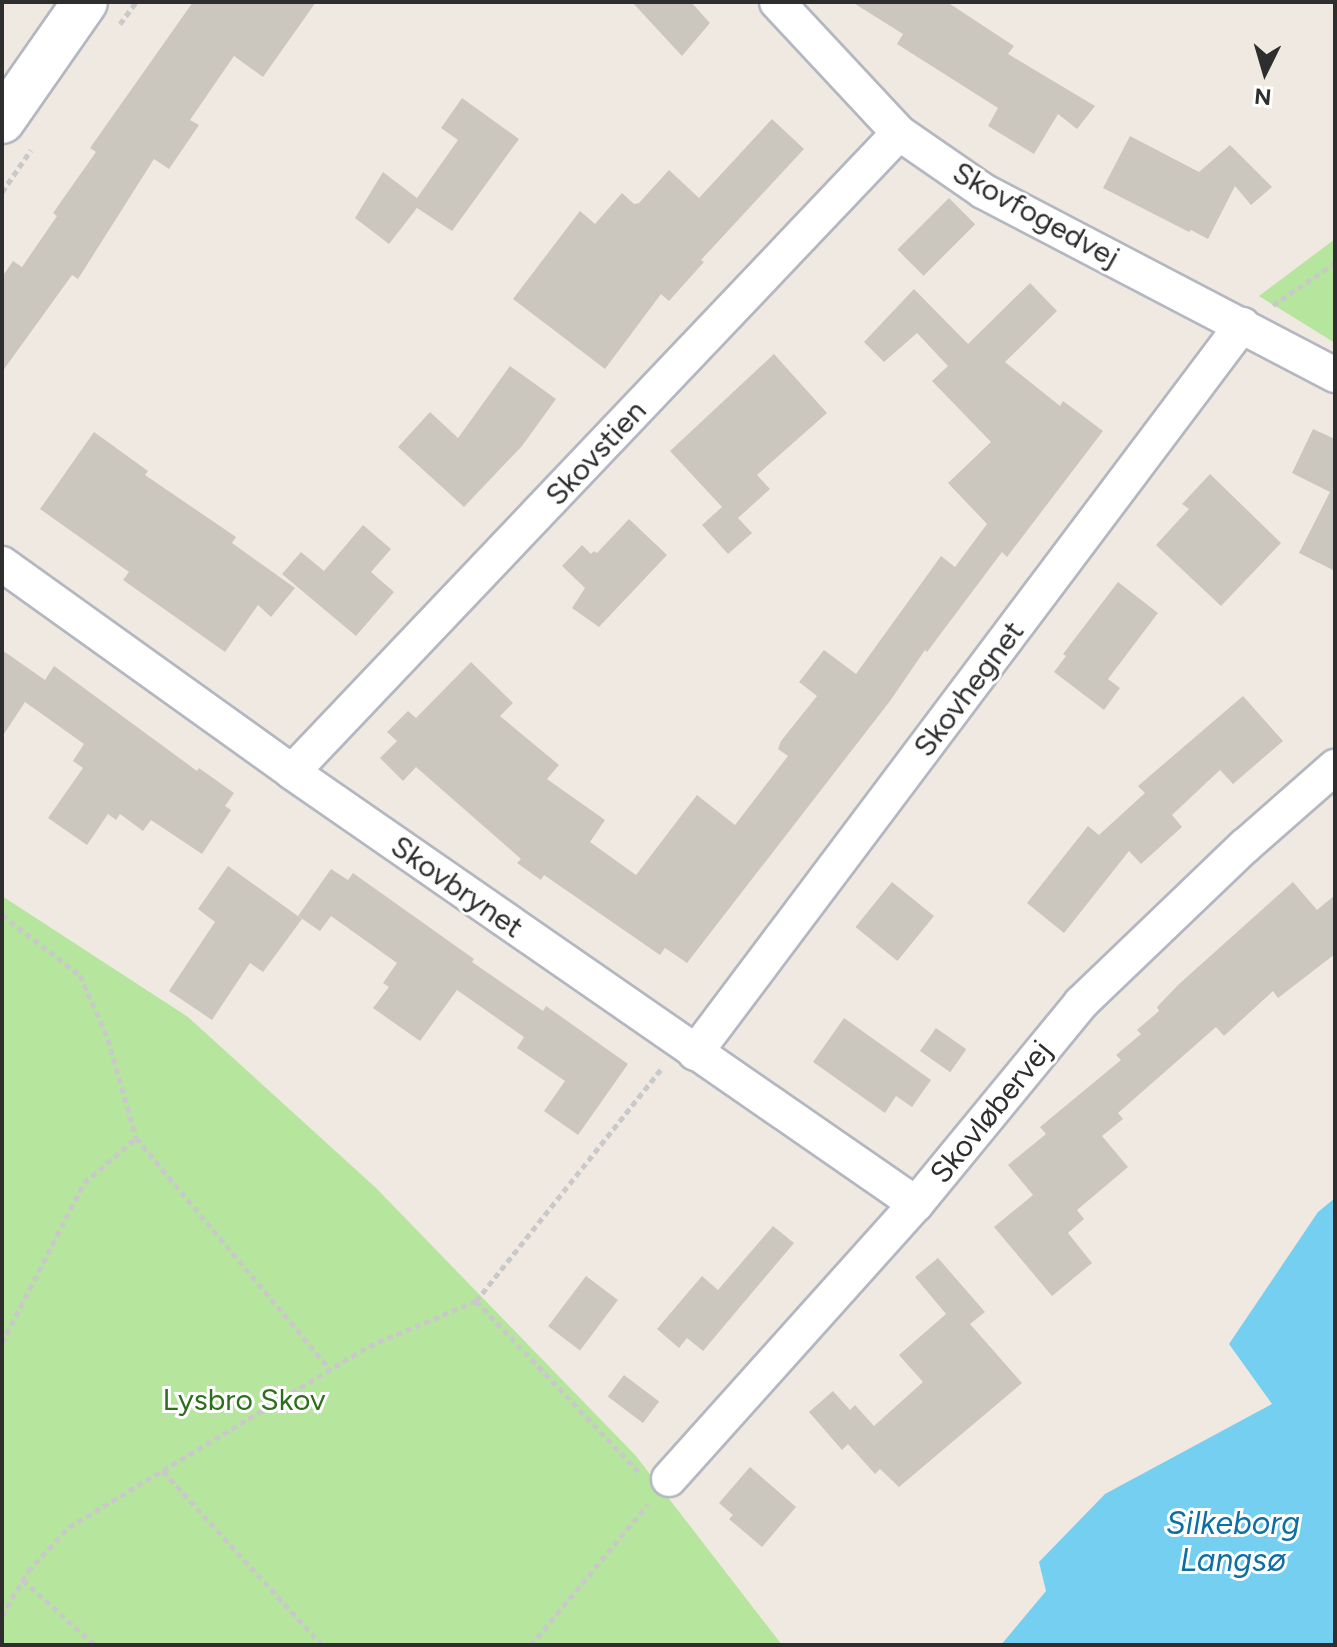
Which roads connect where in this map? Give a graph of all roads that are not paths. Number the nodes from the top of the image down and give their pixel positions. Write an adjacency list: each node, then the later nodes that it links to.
1 (85, 2): 3 (street)
2 (777, 2): 4 (street, Skovfogedvej)
3 (2, 121)
4 (899, 133): 5 (street, Skovfogedvej); 9 (street, Skovstien)
5 (1242, 325): 6 (street, Skovfogedvej); 10 (street, Skovhegnet)
6 (1335, 375)
7 (2, 564): 9 (street, Skovbrynet)
8 (1335, 767): 11 (street, Skovløbervej)
9 (292, 772): 10 (street, Skovbrynet)
10 (688, 1048): 11 (street, Skovbrynet)
11 (916, 1204): 12 (street, Skovløbervej)
12 (664, 1486)

